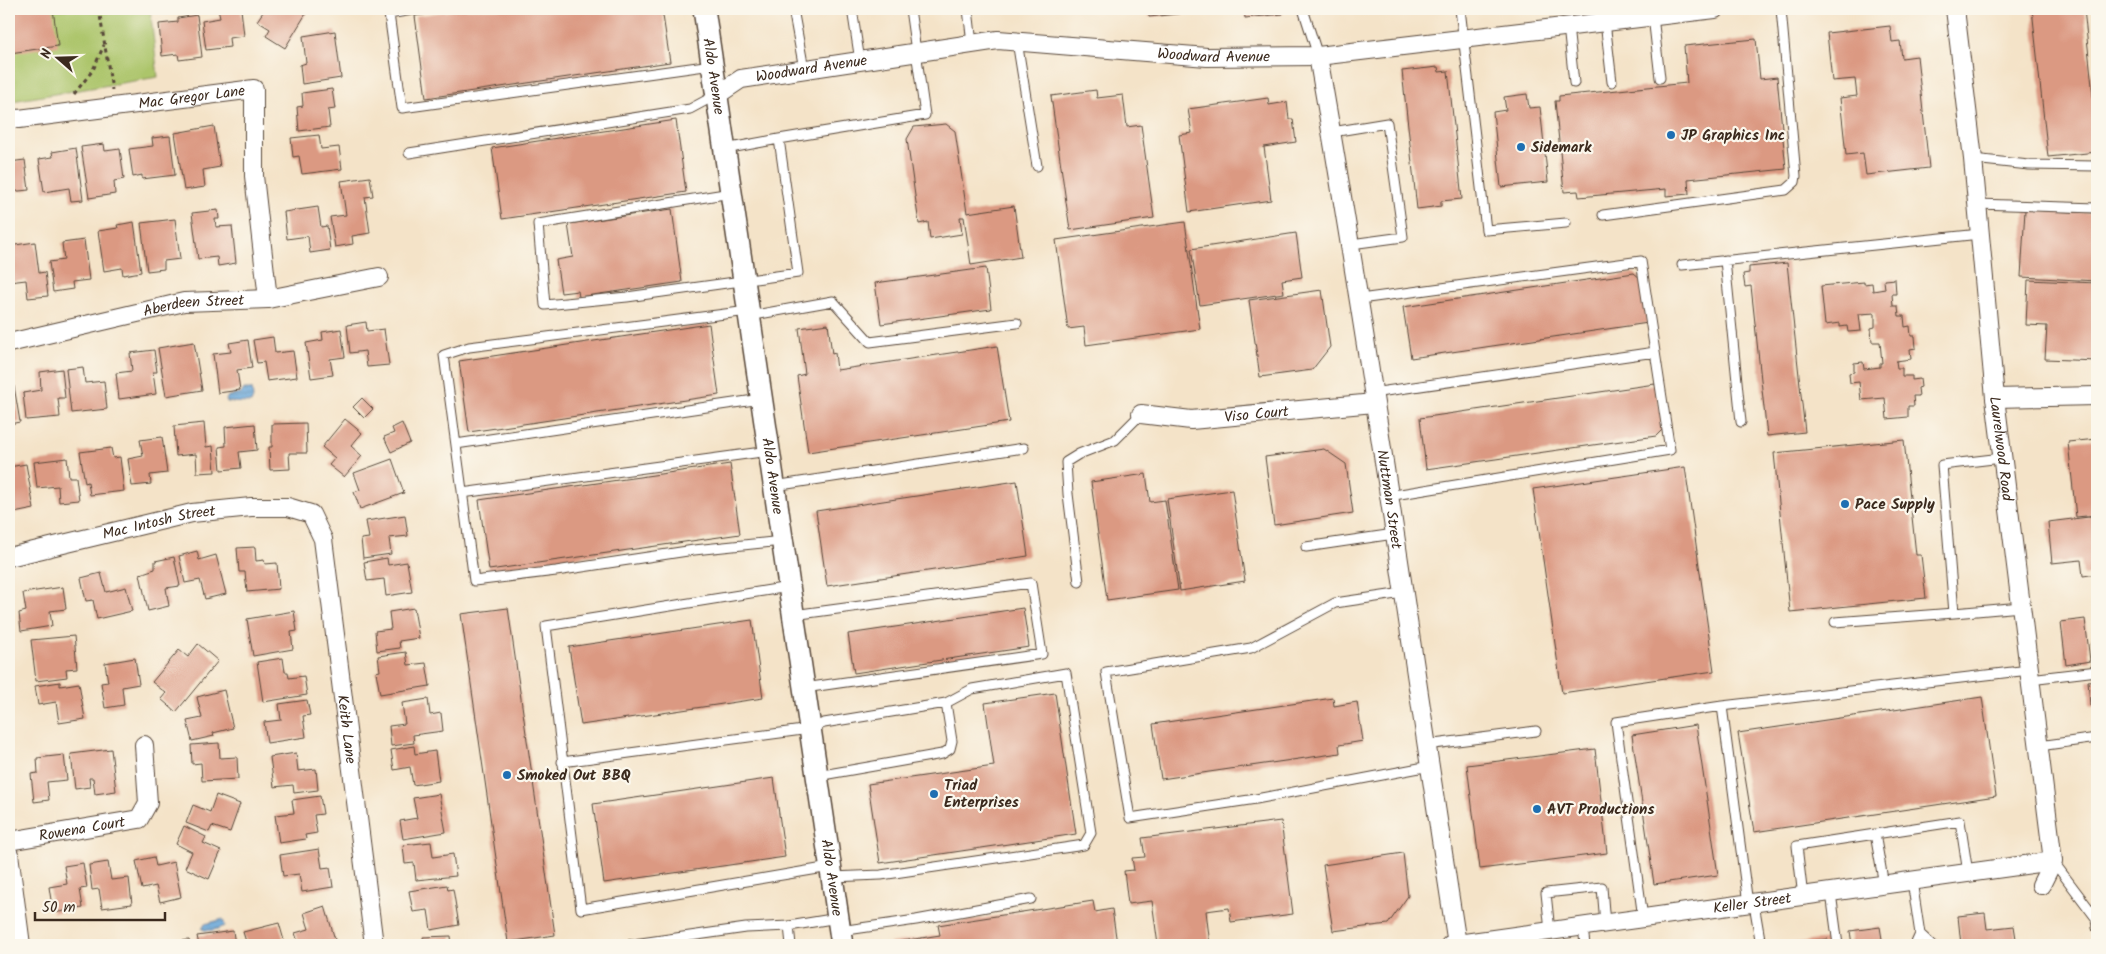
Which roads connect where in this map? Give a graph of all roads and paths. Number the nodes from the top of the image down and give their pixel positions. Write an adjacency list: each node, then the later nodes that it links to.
1 (99, 9): 19 (path)
2 (418, 9): 23 (lane)
3 (704, 9): 23 (street, Aldo Avenue)
4 (793, 9): 24 (lane)
5 (852, 9): 22 (lane)
6 (910, 9): 20 (lane)
7 (968, 9): 18 (lane)
8 (1303, 9): 21 (lane)
9 (1460, 9): 16 (lane)
10 (1715, 9): 13 (street, Woodward Avenue)
11 (1781, 9): 42 (lane)
12 (1955, 9): 36 (street, Laurelwood Road)
13 (1653, 16): 14 (street, Woodward Avenue); 25 (lane)
14 (1605, 22): 15 (street, Woodward Avenue); 26 (lane)
15 (1568, 26): 16 (street, Woodward Avenue); 27 (lane)
16 (1465, 38): 21 (street, Woodward Avenue); 43 (lane)
17 (1017, 41): 18 (street, Woodward Avenue); 21 (street, Woodward Avenue); 37 (lane)
18 (972, 44): 20 (street, Woodward Avenue)
19 (104, 45): 28 (path); 30 (path)
20 (916, 52): 22 (street, Woodward Avenue); 33 (lane)
21 (1318, 56): 32 (street, Nuttman Street)
22 (860, 61): 24 (street, Woodward Avenue)
23 (712, 65): 29 (street, Aldo Avenue)
24 (804, 70): 29 (street, Woodward Avenue)
25 (1660, 78)
26 (1612, 82)
27 (1574, 83)
28 (74, 94)
29 (716, 95): 34 (street, Aldo Avenue); 35 (lane)
30 (115, 106): 31 (street, Mac Gregor Lane); 50 (street, Mac Gregor Lane)
31 (9, 118)
32 (1332, 132): 45 (street, Nuttman Street); 45 (lane)
33 (779, 139): 34 (lane); 49 (lane)
34 (724, 149): 39 (street, Aldo Avenue)
35 (409, 153)
36 (1973, 159): 38 (lane); 40 (street, Laurelwood Road)
37 (1037, 166)
38 (2097, 166)
39 (731, 192): 49 (street, Aldo Avenue); 49 (lane)
40 (1977, 204): 41 (lane); 44 (street, Laurelwood Road)
41 (2097, 208)
42 (1602, 215)
43 (1566, 222)
44 (1980, 234): 46 (lane); 58 (street, Laurelwood Road)
45 (1351, 244): 51 (street, Nuttman Street)
46 (1725, 260): 47 (lane); 61 (lane)
47 (1682, 265)
48 (379, 278): 50 (street, Aberdeen Street)
49 (743, 282): 52 (street, Aldo Avenue)
50 (268, 299): 54 (street, Aberdeen Street)
51 (1360, 299): 55 (lane); 57 (street, Nuttman Street)
52 (748, 313): 53 (lane); 59 (street, Aldo Avenue); 62 (lane)
53 (1018, 323)
54 (9, 343)
55 (1655, 352): 57 (lane); 68 (lane)
56 (2097, 396): 58 (street)
57 (1373, 398): 60 (street, Viso Court); 68 (street, Nuttman Street)
58 (1994, 398): 65 (street, Laurelwood Road)
59 (761, 399): 62 (lane); 64 (street, Aldo Avenue)
60 (1141, 414): 74 (lane)
61 (1741, 422)
62 (456, 444): 67 (lane)
63 (1024, 448): 66 (lane)
64 (769, 451): 66 (street, Aldo Avenue); 67 (lane)
65 (2002, 458): 77 (street, Laurelwood Road); 78 (lane)
66 (774, 486): 71 (street, Aldo Avenue)
67 (462, 493): 71 (lane)
68 (1388, 496): 70 (street, Nuttman Street)
69 (311, 514): 73 (street, Mac Intosh Street); 118 (street, Keith Lane)
70 (1394, 534): 72 (lane); 76 (street, Nuttman Street)
71 (782, 541): 75 (street, Aldo Avenue)
72 (1306, 547)
73 (9, 557)
74 (1079, 582)
75 (789, 587): 79 (street, Aldo Avenue); 93 (lane)
76 (1403, 593): 91 (street, Nuttman Street); 94 (lane)
77 (2021, 607): 78 (lane); 83 (street, Laurelwood Road)
78 (1954, 613): 80 (lane)
79 (793, 615): 84 (street, Aldo Avenue); 84 (lane)
80 (1835, 622)
81 (2097, 644): 82 (lane)
82 (2097, 671): 83 (lane)
83 (2030, 674): 86 (lane); 92 (street, Laurelwood Road)
84 (804, 688): 87 (street, Aldo Avenue)
85 (946, 703): 87 (lane); 95 (lane); 100 (lane)
86 (1722, 706): 108 (lane); 109 (lane)
87 (810, 729): 93 (lane); 95 (street, Aldo Avenue)
88 (1536, 732): 91 (lane)
89 (2097, 738): 92 (lane)
90 (144, 745): 97 (street, Rowena Court)
91 (1426, 745): 94 (street, Nuttman Street)
92 (2039, 746): 99 (street, Laurelwood Road)
93 (562, 762): 100 (lane)
94 (1430, 766): 121 (street, Nuttman Street)
95 (817, 776): 100 (street, Aldo Avenue)
96 (1876, 834): 101 (lane); 103 (lane); 106 (lane)
97 (9, 841)
98 (9, 854): 117 (street)
99 (2053, 861): 101 (street, Keller Street); 104 (street); 113 (lane)
100 (831, 872): 114 (street, Aldo Avenue)
101 (1968, 873): 102 (street, Keller Street)
102 (1912, 881): 103 (street, Keller Street); 116 (lane)
103 (1884, 885): 105 (street, Keller Street)
104 (2042, 885)
105 (1831, 893): 106 (street, Keller Street); 124 (lane)
106 (1803, 897): 108 (street, Keller Street)
107 (1031, 899): 114 (lane)
108 (1751, 904): 109 (street, Keller Street); 123 (lane)
109 (1643, 918): 110 (street, Keller Street)
110 (1605, 924): 112 (street, Keller Street); 115 (lane)
111 (789, 926): 114 (lane); 119 (lane); 120 (lane)
112 (1583, 927): 115 (street, Keller Street); 122 (lane)
113 (2097, 928)
114 (840, 931)
115 (1550, 931): 121 (street, Keller Street)
116 (1920, 934): 125 (lane); 126 (lane)
117 (21, 945)
118 (374, 945)
119 (627, 945)
120 (791, 945)
121 (1454, 945)
122 (1585, 945)
123 (1761, 945)
124 (1838, 945)
125 (1915, 945)
126 (1932, 945)

